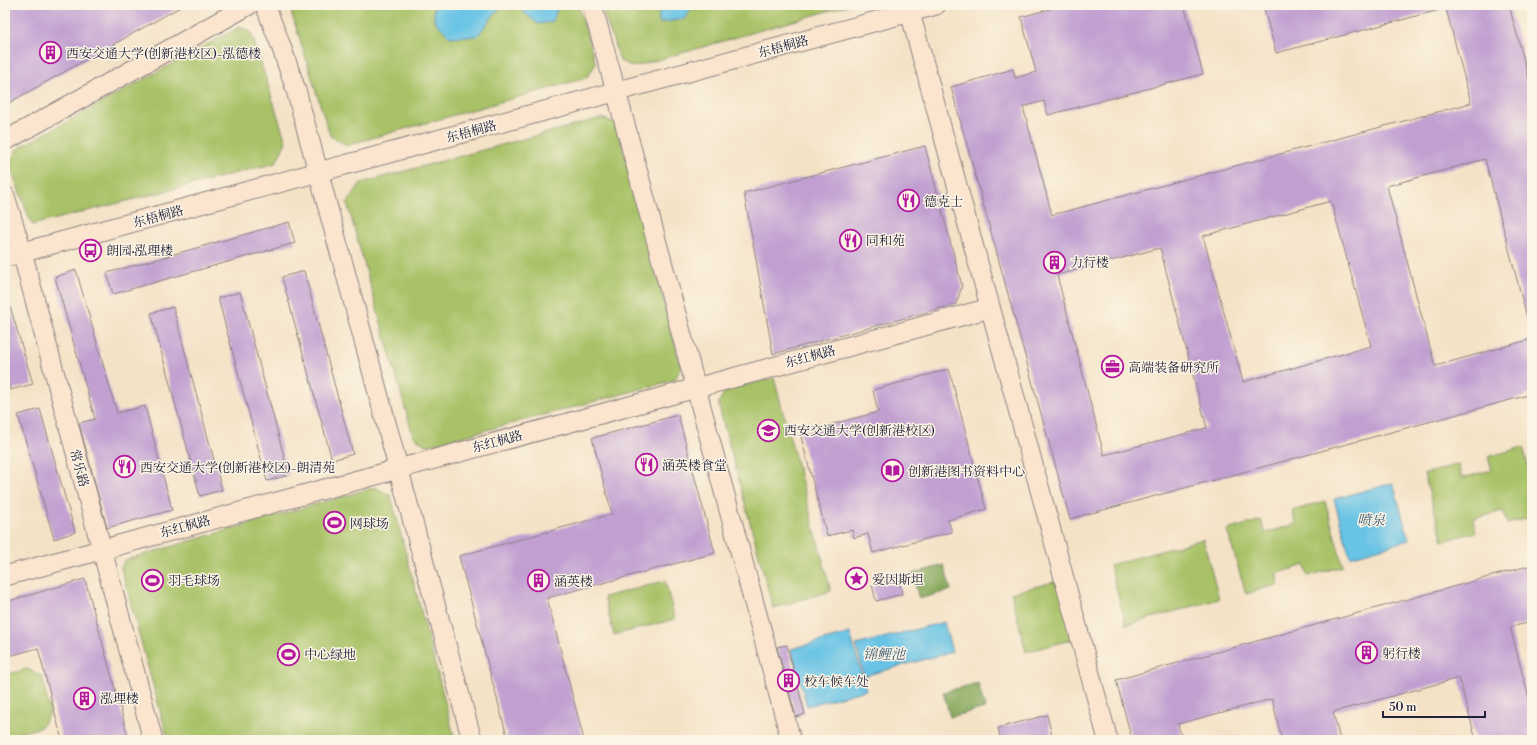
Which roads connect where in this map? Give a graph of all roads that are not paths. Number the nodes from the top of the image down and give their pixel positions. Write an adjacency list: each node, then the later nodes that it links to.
1 (249, 5): 7 (street)
2 (265, 5): 8 (street)
3 (592, 5): 6 (street)
4 (936, 5): 5 (street, 东梧桐路)
5 (909, 9): 6 (street, 东梧桐路); 11 (street)
6 (616, 91): 8 (street, 东梧桐路); 12 (street)
7 (5, 141)
8 (319, 173): 10 (street, 东梧桐路); 13 (street)
9 (5, 196): 10 (street, 常乐路)
10 (14, 255): 14 (street, 常乐路)
11 (990, 308): 12 (street, 东红枫路); 19 (street)
12 (695, 387): 13 (street, 东红枫路); 18 (street)
13 (398, 468): 14 (street, 东红枫路); 17 (street)
14 (101, 549): 15 (street, 东红枫路); 16 (street, 常乐路)
15 (5, 576)
16 (153, 740)
17 (472, 740)
18 (791, 740)
19 (1108, 740)

